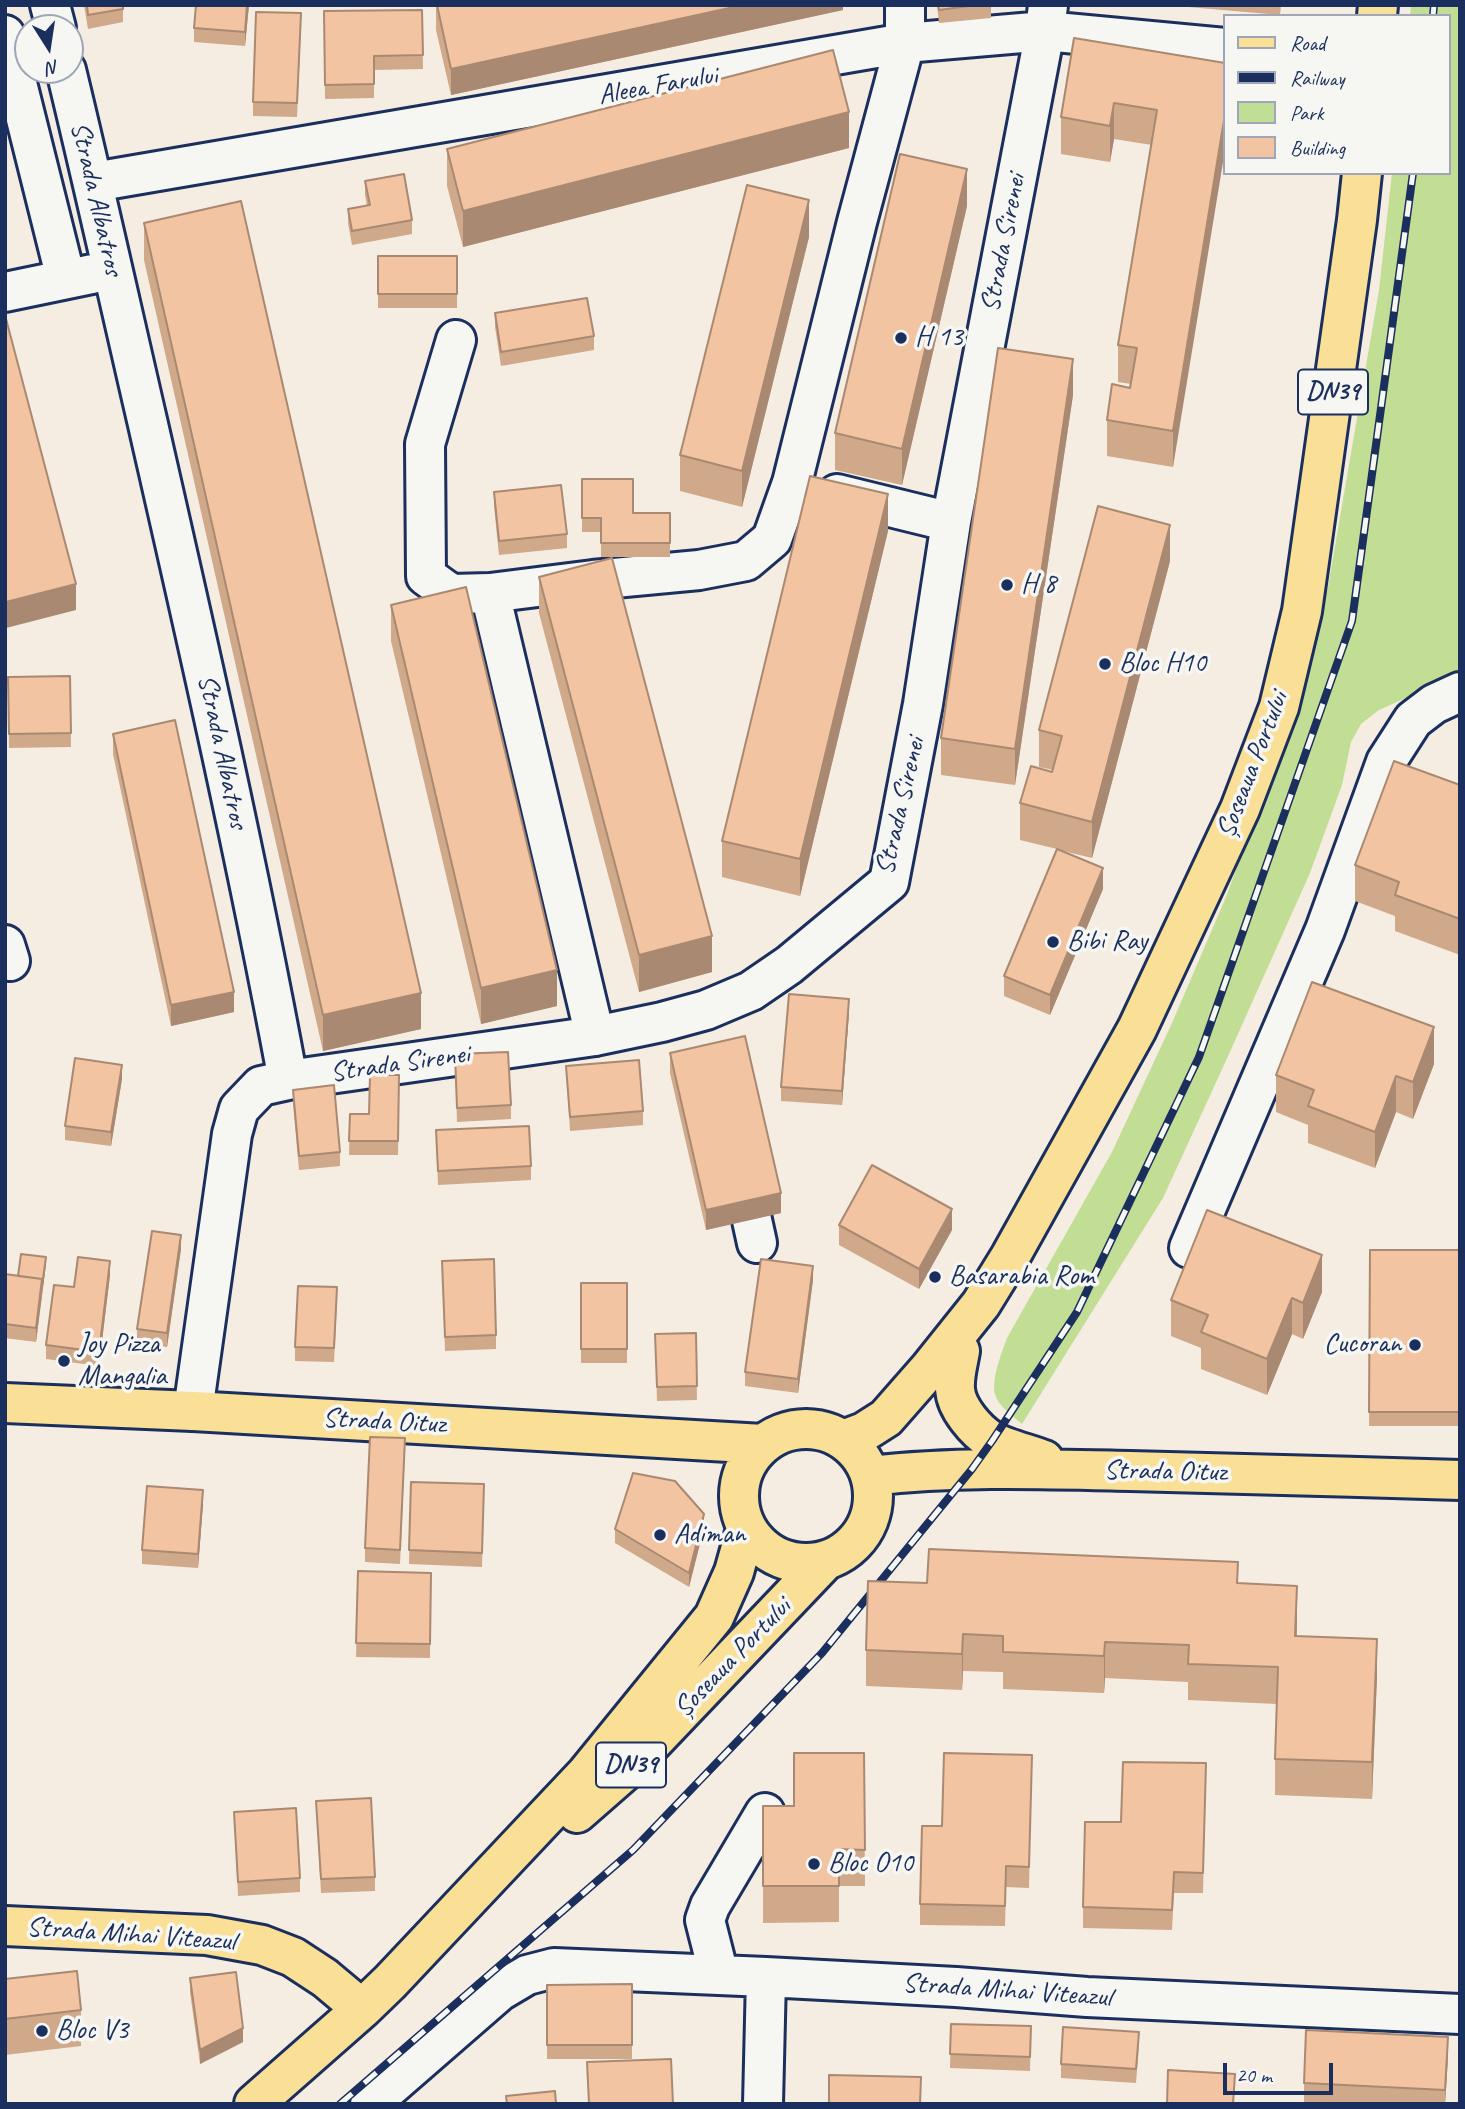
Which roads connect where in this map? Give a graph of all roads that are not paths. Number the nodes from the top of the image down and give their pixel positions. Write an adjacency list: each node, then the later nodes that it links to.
1 (905, 5): 4 (street)
2 (1046, 18): 4 (street, Aleea Farului); 5 (street, Aleea Farului); 14 (street, Strada Sirenei)
3 (5, 35): 10 (street)
4 (905, 43): 8 (street, Aleea Farului); 13 (street)
5 (1224, 48)
6 (70, 84): 8 (street, Strada Albatros)
7 (1362, 175): 24 (main road, Șoseaua Portului / DN39)
8 (94, 182): 9 (street, Strada Albatros)
9 (112, 270): 10 (street); 20 (street, Strada Albatros)
10 (66, 279): 11 (street)
11 (5, 292)
12 (456, 340): 15 (street)
13 (792, 483): 14 (street); 15 (street)
14 (951, 522): 17 (street, Strada Sirenei)
15 (490, 593): 18 (street)
16 (1460, 692): 23 (street)
17 (706, 1010): 18 (street, Strada Sirenei); 19 (street)
18 (595, 1036): 20 (street, Strada Sirenei)
19 (715, 1049)
20 (288, 1080): 27 (street)
21 (734, 1140): 22 (street)
22 (757, 1243)
23 (1189, 1248)
24 (981, 1304): 25 (main road, Șoseaua Portului / DN39); 28 (main road, Șoseaua Portului / DN39)
25 (960, 1351): 30 (main road); 31 (main road, Șoseaua Portului / DN39)
26 (5, 1404): 27 (main road, Strada Oituz)
27 (193, 1411): 29 (main road, Strada Oituz)
28 (843, 1440): 29 (main road); 31 (main road)
29 (763, 1444): 33 (main road, DN39)
30 (1069, 1469): 31 (main road, Strada Oituz); 32 (main road, Strada Oituz)
31 (870, 1476): 34 (main road, DN39)
32 (1460, 1480)
33 (746, 1529): 34 (main road, DN39); 37 (main road, Șoseaua Portului / DN39)
34 (825, 1561): 37 (main road, Șoseaua Portului / DN39)
35 (765, 1813): 38 (street)
36 (5, 1926): 40 (main road, Strada Mihai Viteazul)
37 (421, 1951): 40 (main road, Șoseaua Portului / DN39)
38 (719, 1975): 39 (street, Strada Mihai Viteazul); 43 (street, Strada Mihai Viteazul)
39 (766, 1977): 41 (street, Strada Mihai Viteazul); 44 (street)
40 (362, 2009): 42 (main road, Șoseaua Portului / DN39)
41 (1460, 2014)
42 (254, 2104)
43 (370, 2104)
44 (763, 2104)

